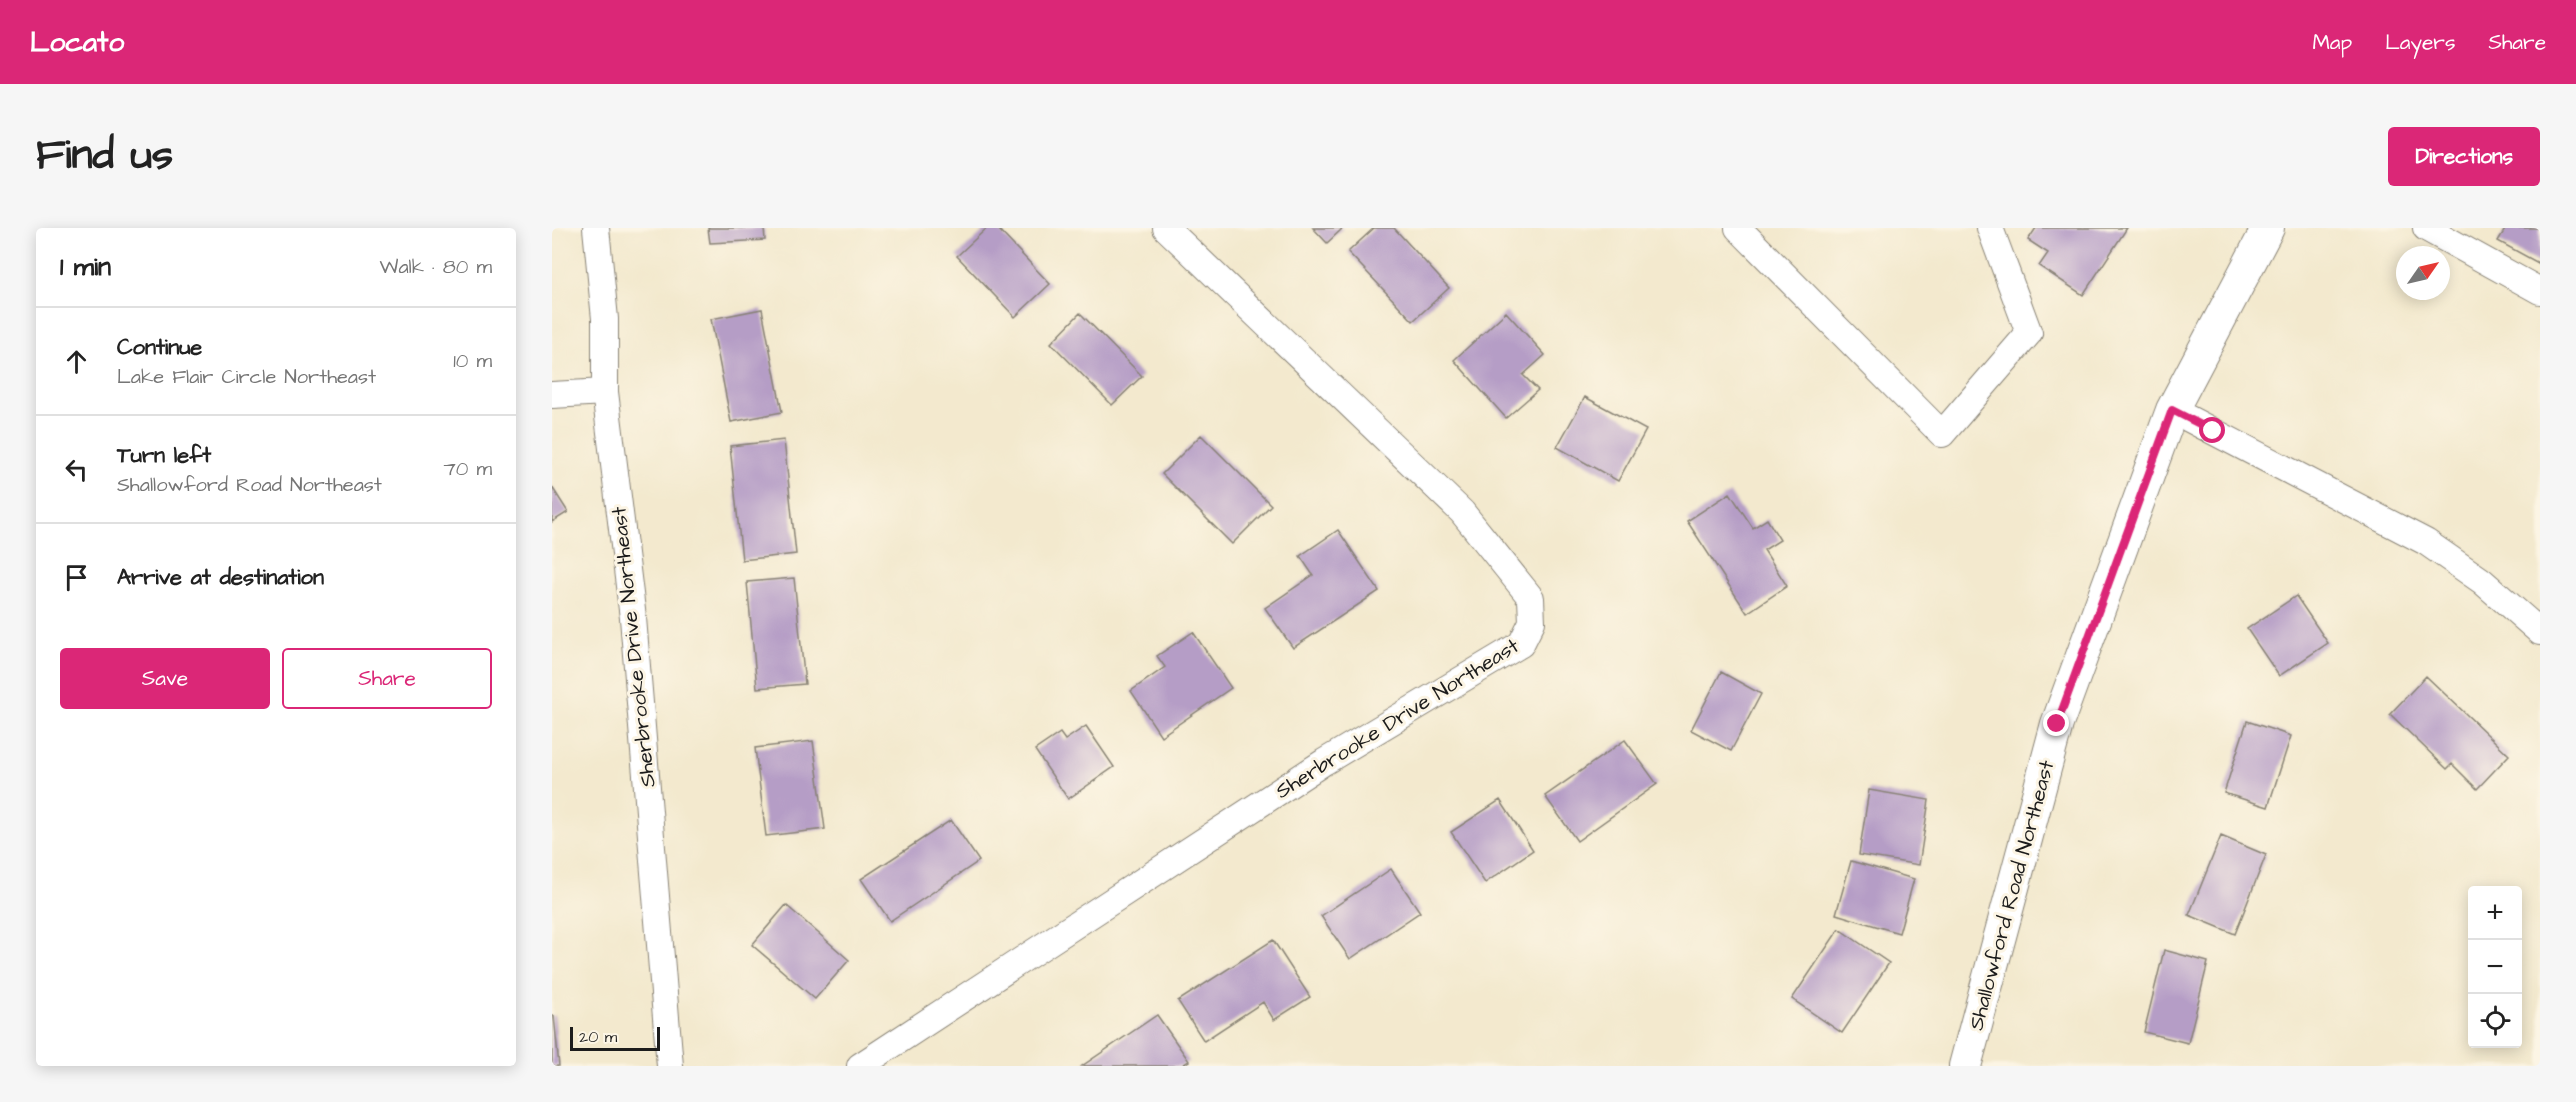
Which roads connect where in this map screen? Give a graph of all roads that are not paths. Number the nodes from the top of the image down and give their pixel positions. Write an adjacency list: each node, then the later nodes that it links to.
1 (596, 228): 8 (street, Sherbrooke Drive Northeast)
2 (1166, 228): 13 (street, Sherbrooke Drive Northeast)
3 (1738, 228): 4 (street)
4 (1990, 228)
5 (2268, 228): 10 (street, Shallowford Road Northeast)
6 (2426, 228): 7 (street)
7 (2540, 291)
8 (605, 392): 9 (street); 12 (street, Sherbrooke Drive Northeast)
9 (552, 395)
10 (2172, 410): 11 (street); 14 (street, Shallowford Road Northeast)
11 (2540, 632)
12 (670, 1066)
13 (860, 1066)
14 (1965, 1066)

